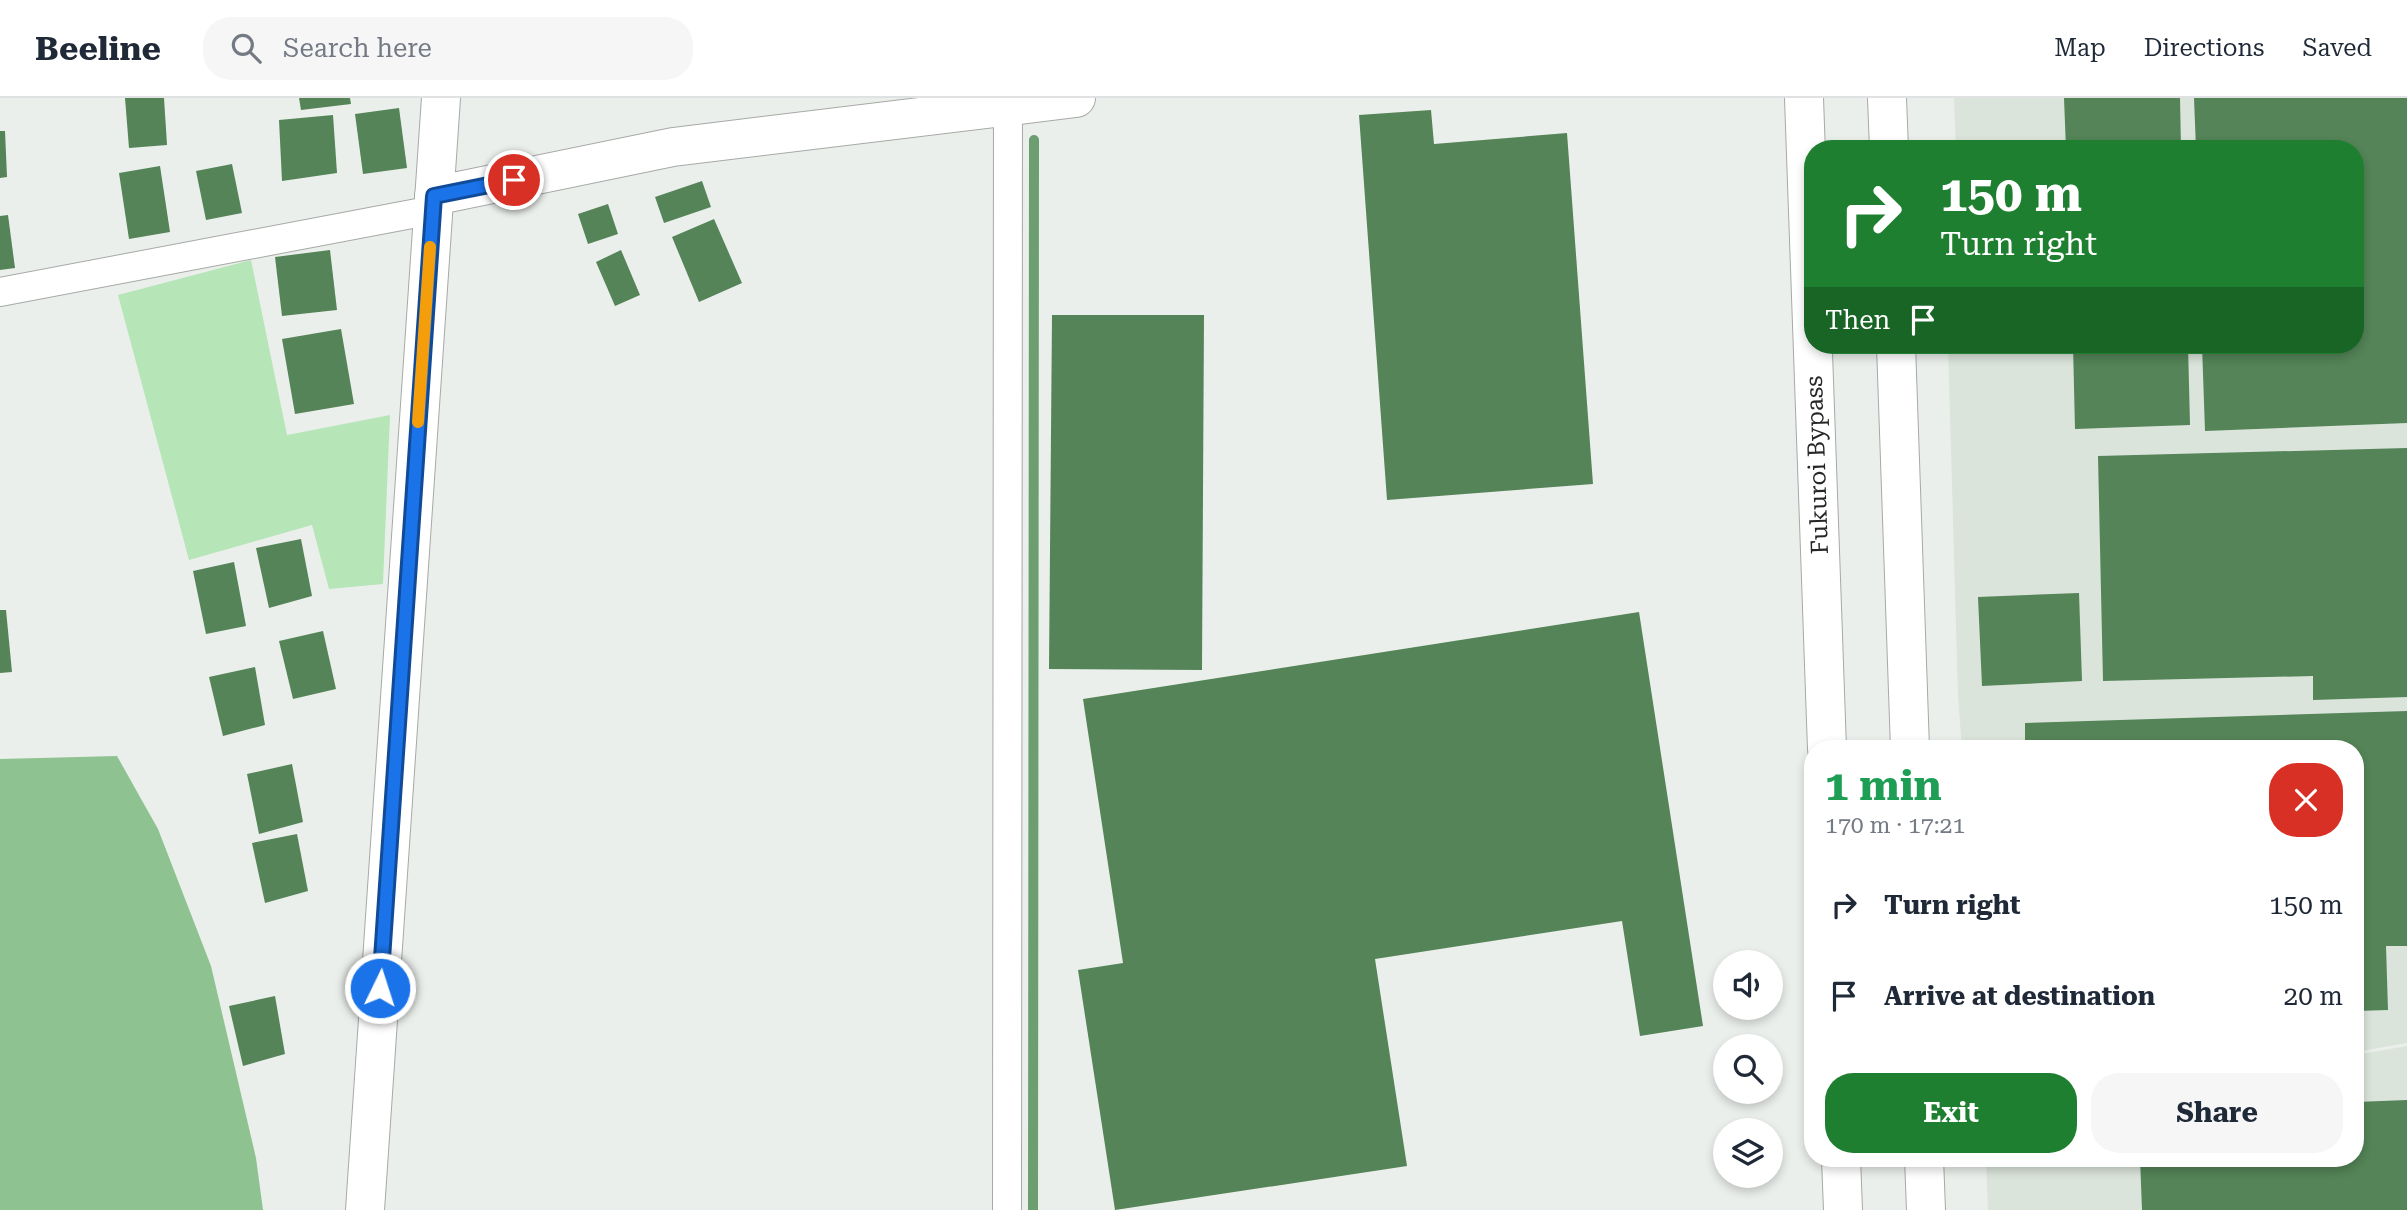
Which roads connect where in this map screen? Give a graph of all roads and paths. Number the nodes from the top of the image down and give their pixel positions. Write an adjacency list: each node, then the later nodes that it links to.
1 (441, 98): 8 (main road)
2 (1076, 98): 5 (main road)
3 (1804, 98): 6 (main road, Fukuroi Bypass)
4 (1887, 98): 7 (main road)
5 (1008, 103): 8 (main road); 17 (street)
6 (1805, 140)
7 (1889, 140)
8 (433, 203): 9 (street); 16 (main road)
9 (0, 292)
10 (1813, 354): 12 (main road, Fukuroi Bypass)
11 (1896, 354): 13 (main road)
12 (1826, 740)
13 (1910, 740)
14 (1841, 1167): 18 (main road)
15 (1924, 1167): 19 (main road)
16 (365, 1210)
17 (1007, 1210)
18 (1843, 1210)
19 (1926, 1210)

